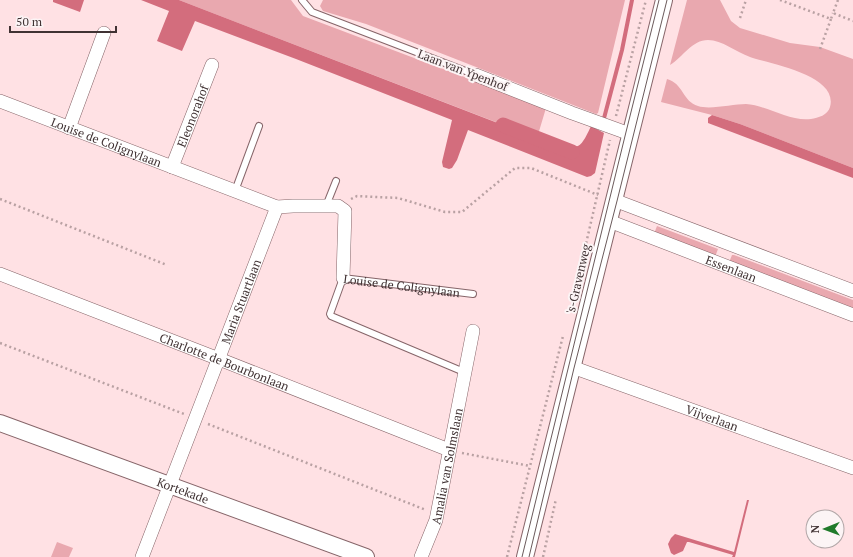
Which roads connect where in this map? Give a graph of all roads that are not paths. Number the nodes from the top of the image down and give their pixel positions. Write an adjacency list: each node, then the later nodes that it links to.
1 (302, 0): 5 (lane, Laan van Ypenhof)
2 (664, 0): 9 (street, 's-Gravenweg)
3 (104, 34): 8 (street)
4 (212, 65): 10 (street, Eleonorahof)
5 (476, 75): 9 (street, Laan van Ypenhof)
6 (0, 101): 8 (street, Louise de Colignylaan)
7 (259, 126): 12 (lane)
8 (69, 128): 10 (street, Louise de Colignylaan)
9 (630, 134): 13 (street, 's-Gravenweg)
10 (172, 167): 12 (street, Louise de Colignylaan)
11 (336, 181): 14 (lane)
12 (235, 191): 15 (street, Louise de Colignylaan)
13 (614, 200): 16 (street, 's-Gravenweg); 19 (street, Essenlaan)
14 (332, 206): 15 (street, Louise de Colignylaan); 18 (street, Louise de Colignylaan)
15 (278, 207): 23 (street, Maria Stuartlaan)
16 (609, 221): 21 (street, Essenlaan); 24 (street, 's-Gravenweg)
17 (0, 274): 23 (street, Charlotte de Bourbonlaan)
18 (343, 278): 20 (lane, Louise de Colignylaan); 25 (lane)
19 (853, 292)
20 (472, 294)
21 (853, 315)
22 (473, 331): 25 (street, Amalia van Solmslaan)
23 (219, 359): 27 (street, Charlotte de Bourbonlaan); 29 (street, Maria Stuartlaan)
24 (572, 367): 28 (street, Vijverlaan); 33 (street, 's-Gravenweg)
25 (464, 372): 27 (street, Amalia van Solmslaan)
26 (0, 423): 29 (street, Kortekade)
27 (449, 450): 32 (street, Amalia van Solmslaan)
28 (853, 468)
29 (170, 486): 30 (street, Maria Stuartlaan); 31 (street, Kortekade)
30 (142, 557)
31 (366, 557)
32 (421, 557)
33 (525, 557)

